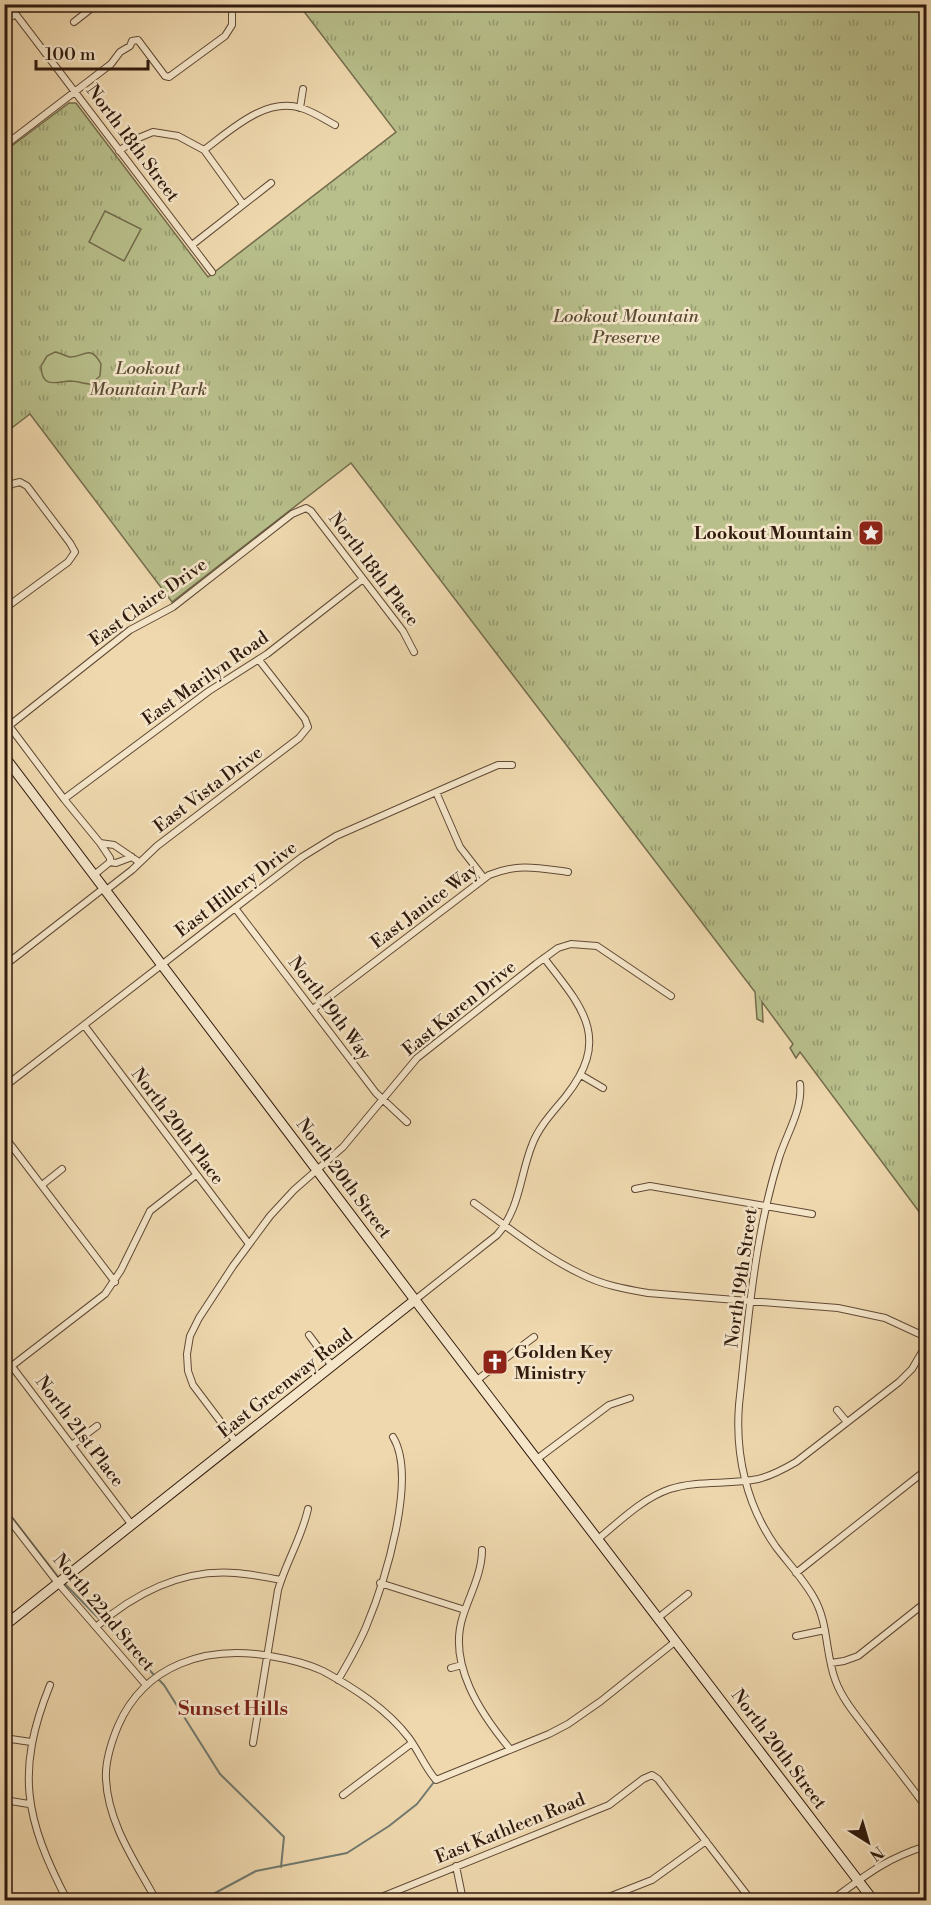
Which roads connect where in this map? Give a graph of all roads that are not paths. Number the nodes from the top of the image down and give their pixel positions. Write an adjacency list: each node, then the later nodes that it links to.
1 (8, 4): 3 (street, North 18th Street)
2 (97, 4): 6 (street)
3 (15, 14): 5 (street); 8 (street, North 18th Street)
4 (232, 14): 8 (street)
5 (4, 22)
6 (74, 22)
7 (303, 89): 9 (street)
8 (75, 92): 11 (street); 13 (street, North 18th Street)
9 (300, 108): 10 (street); 12 (street)
10 (335, 125)
11 (4, 146)
12 (204, 150): 13 (street); 15 (street)
13 (119, 151): 16 (street, North 18th Street)
14 (271, 183): 15 (street)
15 (243, 204): 16 (street)
16 (192, 244): 17 (street, North 18th Street)
17 (212, 272)
18 (4, 490): 21 (street)
19 (306, 508): 20 (street, North 18th Place); 25 (street, East Claire Drive)
20 (363, 579): 22 (street, North 18th Place); 23 (street, East Marilyn Road)
21 (4, 609)
22 (414, 652)
23 (259, 660): 29 (street, East Marilyn Road); 34 (street, East Vista Drive)
24 (4, 718): 25 (street)
25 (10, 725): 29 (street)
26 (4, 756): 36 (street, North 20th Street)
27 (512, 765): 28 (street, East Hillery Drive)
28 (436, 792): 38 (street); 40 (street, East Hillery Drive)
29 (64, 799): 30 (street)
30 (100, 843): 31 (street); 32 (street)
31 (132, 857): 33 (street); 34 (street)
32 (110, 862): 33 (street); 36 (street)
33 (120, 862): 37 (street)
34 (139, 862): 37 (street, East Vista Drive)
35 (568, 872): 38 (street, East Janice Way)
36 (94, 875): 39 (street, North 20th Street)
37 (126, 875): 39 (street, East Vista Drive)
38 (484, 878): 45 (street, East Janice Way)
39 (104, 890): 42 (street, North 20th Street); 43 (street, East Vista Drive)
40 (235, 908): 42 (street, East Hillery Drive); 45 (street, North 19th Way)
41 (544, 958): 44 (street, East Karen Drive); 47 (street); 51 (street, East Karen Drive)
42 (162, 964): 46 (street, East Hillery Drive); 55 (street, North 20th Street)
43 (4, 966)
44 (671, 996)
45 (313, 1009): 51 (street, North 19th Way)
46 (84, 1025): 49 (street, East Hillery Drive); 56 (street, North 20th Place)
47 (581, 1075): 50 (street); 62 (street, East Greenway Road)
48 (800, 1084): 60 (street, North 19th Street)
49 (4, 1087)
50 (603, 1088)
51 (382, 1100): 52 (street, North 19th Way); 55 (street, East Karen Drive)
52 (407, 1122)
53 (4, 1136): 57 (street)
54 (62, 1170): 57 (street)
55 (317, 1170): 63 (street, East Karen Drive); 65 (street, North 20th Street)
56 (196, 1174): 63 (street, North 20th Place); 64 (street)
57 (42, 1185): 64 (street)
58 (635, 1190): 60 (street)
59 (474, 1203): 62 (street)
60 (766, 1205): 61 (street); 66 (street, North 19th Street)
61 (812, 1214)
62 (506, 1225): 65 (street, East Greenway Road); 66 (street)
63 (249, 1244): 81 (street, East Karen Drive)
64 (115, 1281): 72 (street)
65 (415, 1300): 73 (street, East Greenway Road); 75 (street, North 20th Street)
66 (751, 1301): 68 (street); 85 (street, North 19th Street)
67 (309, 1335): 73 (street)
68 (927, 1337)
69 (534, 1338): 75 (street)
70 (927, 1345): 78 (street)
71 (4, 1356): 72 (street, North 21st Place)
72 (12, 1366): 74 (street); 82 (street, North 21st Place)
73 (332, 1366): 81 (street, East Greenway Road)
74 (4, 1371)
75 (477, 1380): 83 (street, North 20th Street)
76 (630, 1398): 83 (street)
77 (837, 1410): 78 (street)
78 (847, 1422): 85 (street)
79 (97, 1426): 82 (street)
80 (393, 1437): 94 (street)
81 (236, 1442): 88 (street, East Greenway Road)
82 (72, 1445): 88 (street, North 21st Place)
83 (537, 1459): 89 (street, North 20th Street)
84 (927, 1470): 91 (street)
85 (745, 1481): 89 (street); 91 (street, North 19th Street)
86 (308, 1509): 92 (street)
87 (4, 1513): 93 (street, North 22nd Street)
88 (132, 1525): 93 (street, East Greenway Road)
89 (598, 1539): 98 (street, North 20th Street)
90 (482, 1550): 97 (street)
91 (796, 1573): 101 (street, North 19th Street)
92 (281, 1580): 100 (street); 104 (street)
93 (58, 1583): 99 (street, East Greenway Road); 100 (street, North 22nd Street)
94 (380, 1583): 97 (street); 108 (street)
95 (688, 1594): 98 (street)
96 (927, 1602): 105 (street)
97 (465, 1610): 106 (street)
98 (658, 1618): 103 (street, North 20th Street)
99 (4, 1626)
100 (96, 1627): 110 (street, North 22nd Street)
101 (825, 1630): 102 (street); 105 (street, North 19th Street)
102 (796, 1636)
103 (676, 1641): 115 (street); 123 (street, North 20th Street)
104 (266, 1655): 108 (street, North 22nd Street); 110 (street, North 22nd Street); 113 (street)
105 (831, 1663): 119 (street, North 19th Street)
106 (462, 1665): 107 (street); 115 (street)
107 (451, 1668)
108 (338, 1680): 114 (street, North 22nd Street)
109 (50, 1685): 112 (street)
110 (146, 1685): 125 (street)
111 (4, 1738): 112 (street)
112 (31, 1742): 118 (street)
113 (253, 1743)
114 (412, 1743): 115 (street, North 22nd Street); 116 (street)
115 (510, 1749)
116 (343, 1795)
117 (4, 1800): 118 (street)
118 (29, 1804): 124 (street)
119 (927, 1807)
120 (706, 1841): 122 (street, East Kathleen Road); 128 (street); 129 (street)
121 (927, 1846): 123 (street)
122 (456, 1866): 126 (street, East Kathleen Road); 127 (street)
123 (858, 1881): 130 (street); 131 (street, North 20th Street)
124 (67, 1900)
125 (156, 1900)
126 (374, 1900)
127 (464, 1900)
128 (601, 1900)
129 (751, 1900)
130 (832, 1900)
131 (873, 1900)

